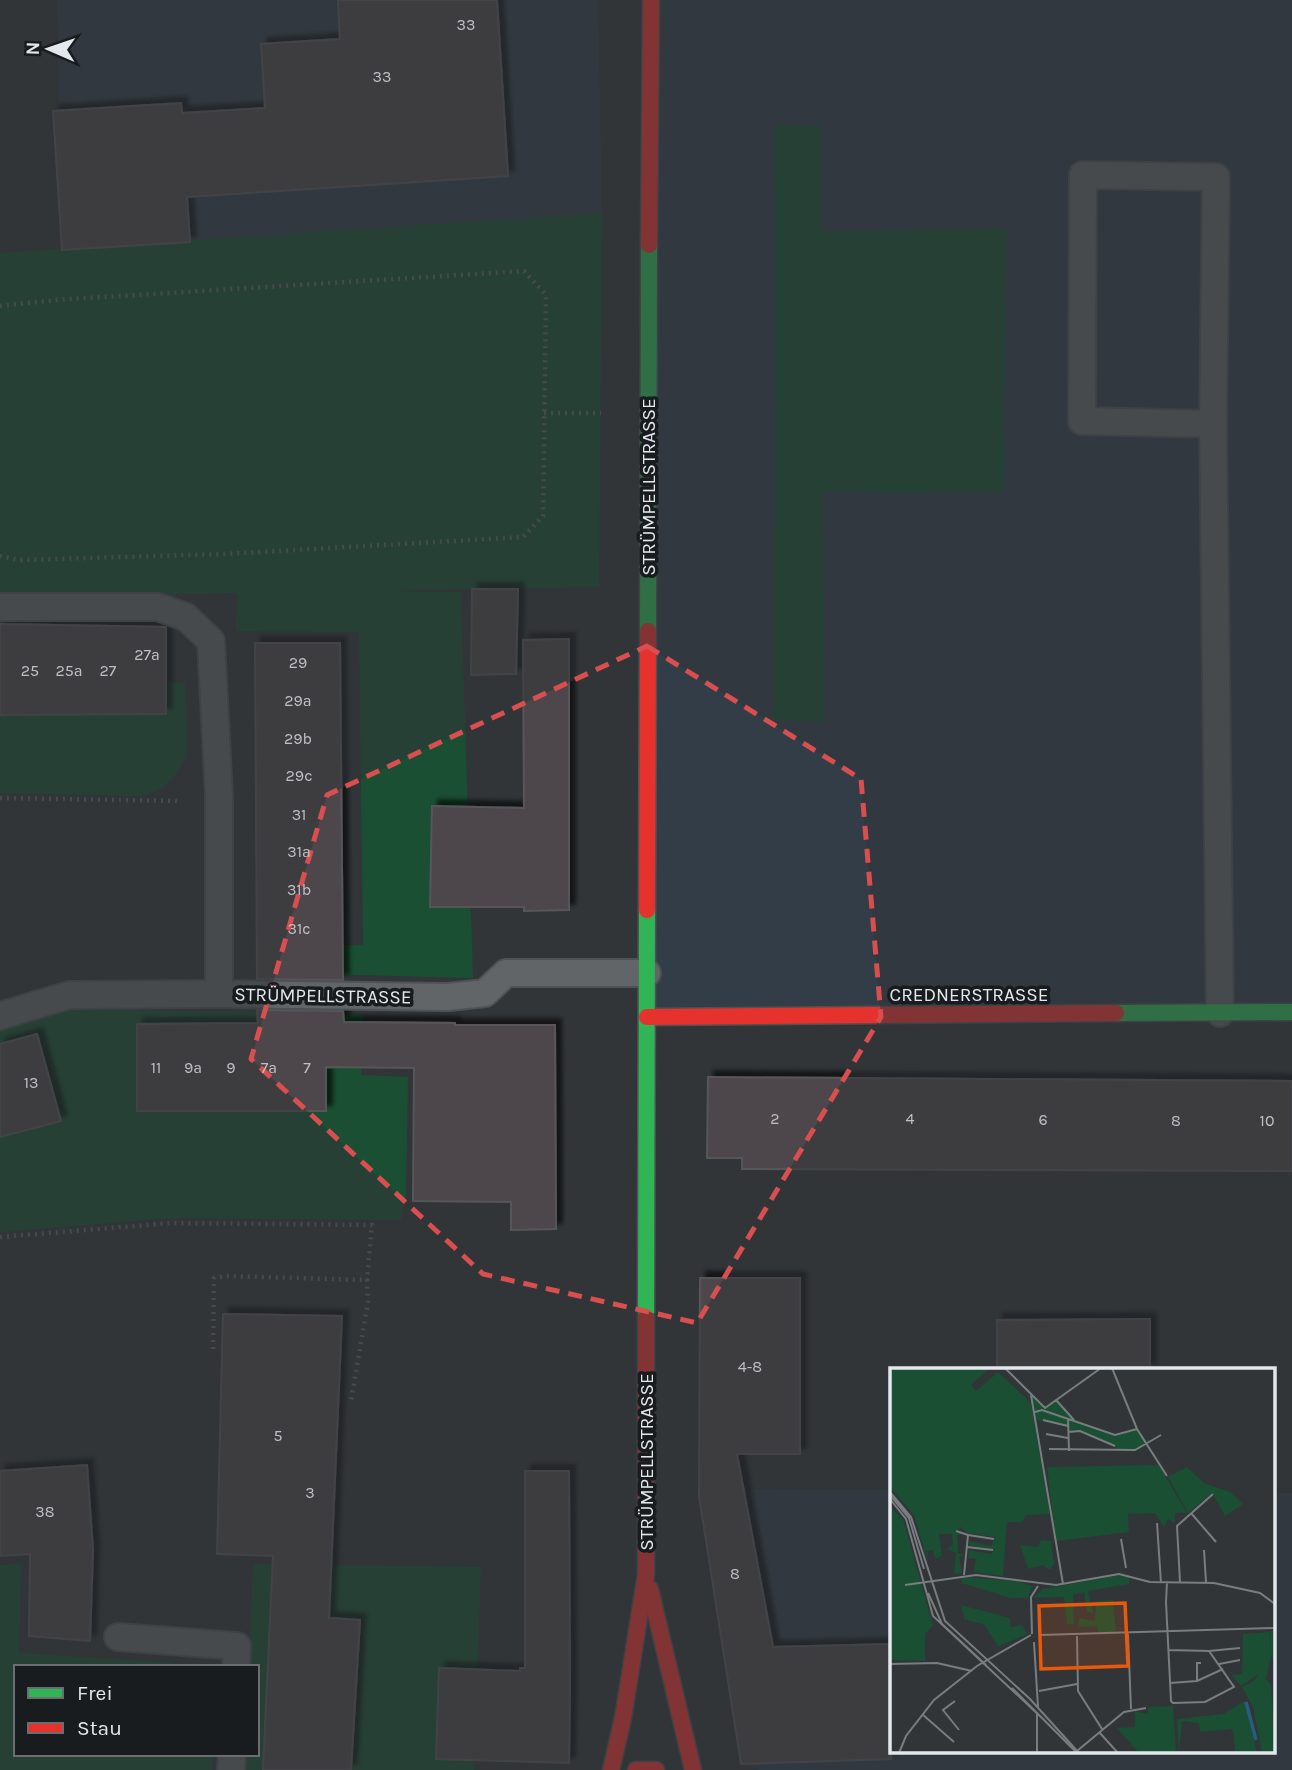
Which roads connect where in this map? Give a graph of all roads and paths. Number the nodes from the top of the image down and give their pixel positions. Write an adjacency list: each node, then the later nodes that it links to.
1 (651, 0): 4 (street, STRÜMPELLSTRASSE)
2 (0, 306): 3 (path)
3 (544, 413): 4 (path); 6 (path)
4 (648, 413): 10 (street, STRÜMPELLSTRASSE)
5 (1213, 424): 5 (lane); 13 (lane)
6 (0, 556)
7 (0, 607): 9 (lane, STRÜMPELLSTRASSE)
8 (0, 798): 9 (path)
9 (219, 802): 11 (lane, STRÜMPELLSTRASSE)
10 (647, 973): 11 (lane, STRÜMPELLSTRASSE); 15 (street, STRÜMPELLSTRASSE)
11 (219, 994): 14 (lane)
12 (1292, 1012): 13 (street, CREDNERSTRASSE)
13 (1220, 1013): 15 (street, CREDNERSTRASSE)
14 (0, 1016)
15 (647, 1017): 20 (street, STRÜMPELLSTRASSE)
16 (0, 1237): 17 (path)
17 (367, 1280): 18 (path); 19 (path)
18 (213, 1349)
19 (351, 1401)
20 (646, 1574): 23 (street, STRÜMPELLSTRASSE); 26 (street, STRÜMPELLSTRASSE)
21 (118, 1637): 22 (lane)
22 (236, 1665)
23 (611, 1770)
24 (636, 1770): 25 (street)
25 (656, 1770)
26 (693, 1770)

